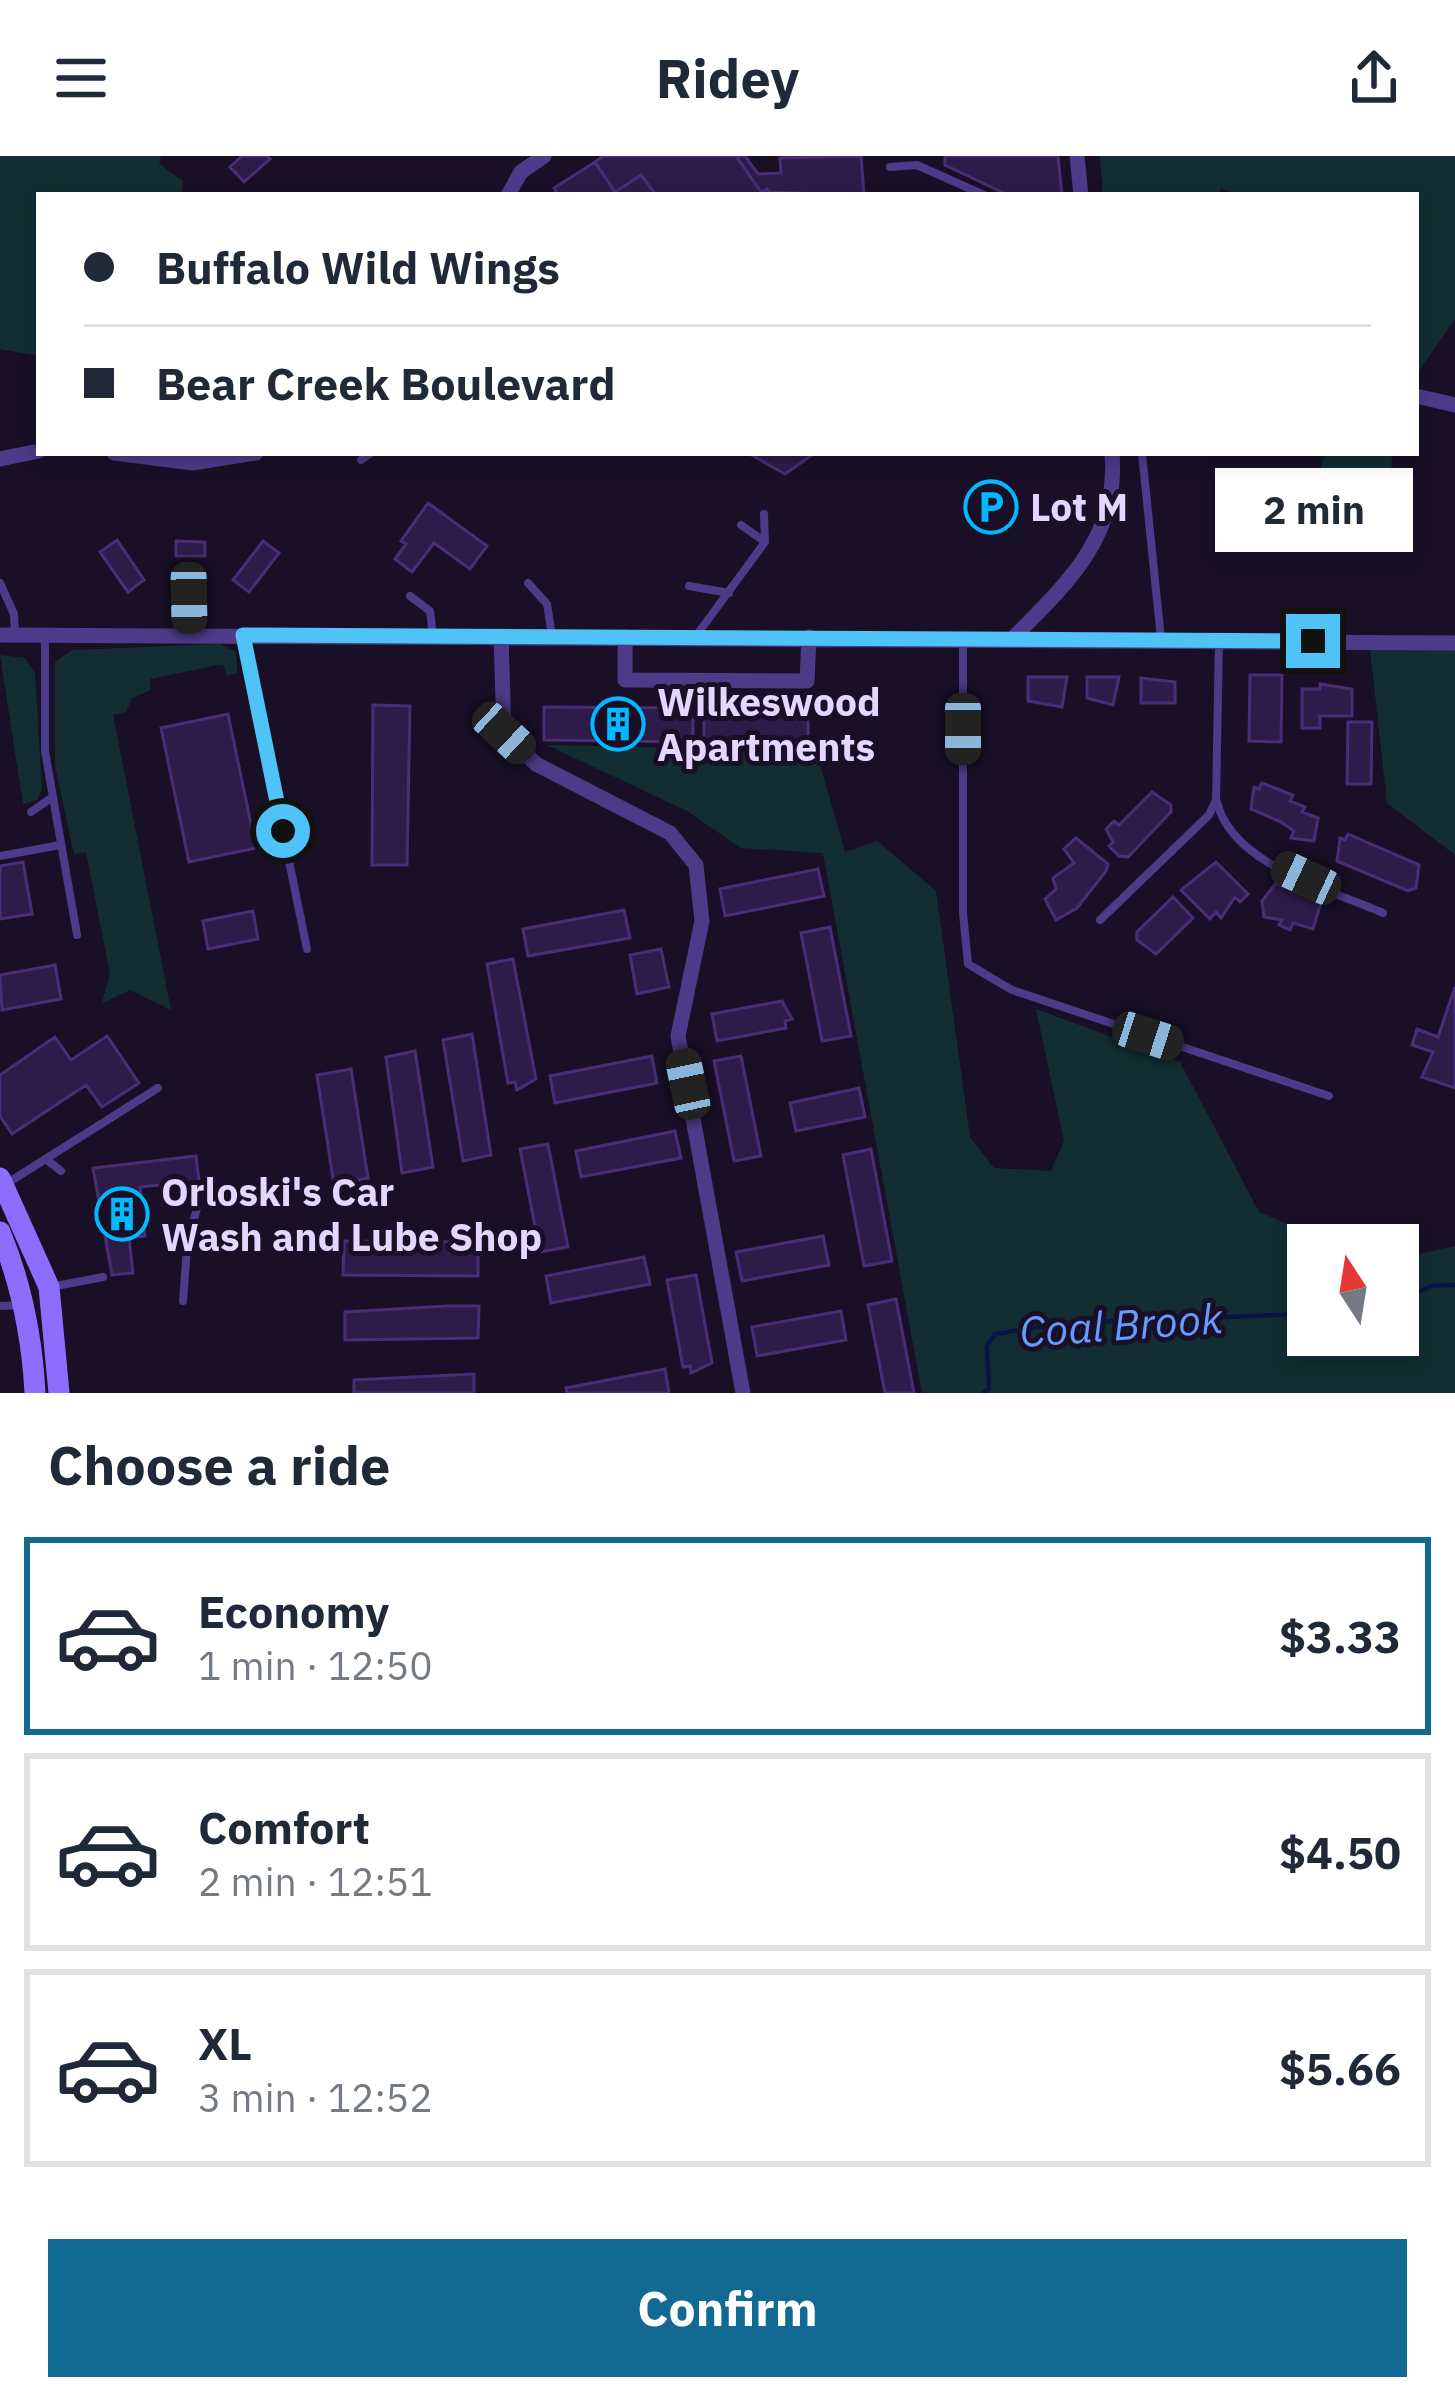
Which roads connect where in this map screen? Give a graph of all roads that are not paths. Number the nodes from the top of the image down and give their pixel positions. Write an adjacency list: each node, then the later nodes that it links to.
1 (544, 156): 4 (street)
2 (1077, 156): 6 (street)
3 (890, 167): 5 (lane)
4 (509, 192)
5 (977, 192)
6 (1082, 192)
7 (1419, 397): 8 (street)
8 (1455, 405)
9 (36, 452): 15 (street)
10 (138, 456): 11 (street)
11 (237, 456)
12 (367, 456): 16 (lane)
13 (1112, 456): 36 (street)
14 (1142, 456): 38 (lane)
15 (0, 459)
16 (361, 460)
17 (764, 514): 19 (lane)
18 (741, 525): 19 (lane)
19 (765, 542): 23 (lane)
20 (0, 584): 28 (lane)
21 (528, 584): 32 (lane)
22 (689, 586): 23 (lane)
23 (729, 593): 37 (lane)
24 (410, 596): 30 (lane)
25 (189, 598): 27 (lane)
26 (45, 634): 27 (street); 28 (street); 41 (lane)
27 (190, 634): 29 (street)
28 (8, 635)
29 (243, 635): 30 (street); 49 (lane)
30 (433, 636): 31 (street)
31 (501, 636): 32 (street); 64 (street)
32 (552, 636): 34 (street)
33 (963, 636): 35 (street); 36 (street); 51 (lane)
34 (625, 637): 35 (street); 37 (street)
35 (809, 637): 37 (street)
36 (1015, 637): 38 (street)
37 (695, 638)
38 (1161, 639): 39 (street)
39 (1219, 640): 40 (street); 42 (lane)
40 (1455, 643)
41 (51, 798): 43 (lane); 44 (lane)
42 (1216, 800): 46 (lane); 47 (lane)
43 (31, 812)
44 (60, 845): 45 (lane); 48 (lane)
45 (0, 856)
46 (1383, 913)
47 (1100, 920)
48 (77, 935)
49 (308, 950)
50 (158, 1088): 52 (lane)
51 (1329, 1096)
52 (47, 1160): 53 (lane); 54 (lane)
53 (62, 1172)
54 (1, 1184): 58 (main road)
55 (203, 1184): 59 (lane)
56 (0, 1232): 60 (main road)
57 (103, 1277): 58 (lane)
58 (50, 1287): 63 (main road)
59 (183, 1300)
60 (24, 1305): 61 (lane); 62 (main road)
61 (0, 1306)
62 (35, 1393)
63 (59, 1393)
64 (743, 1393)

